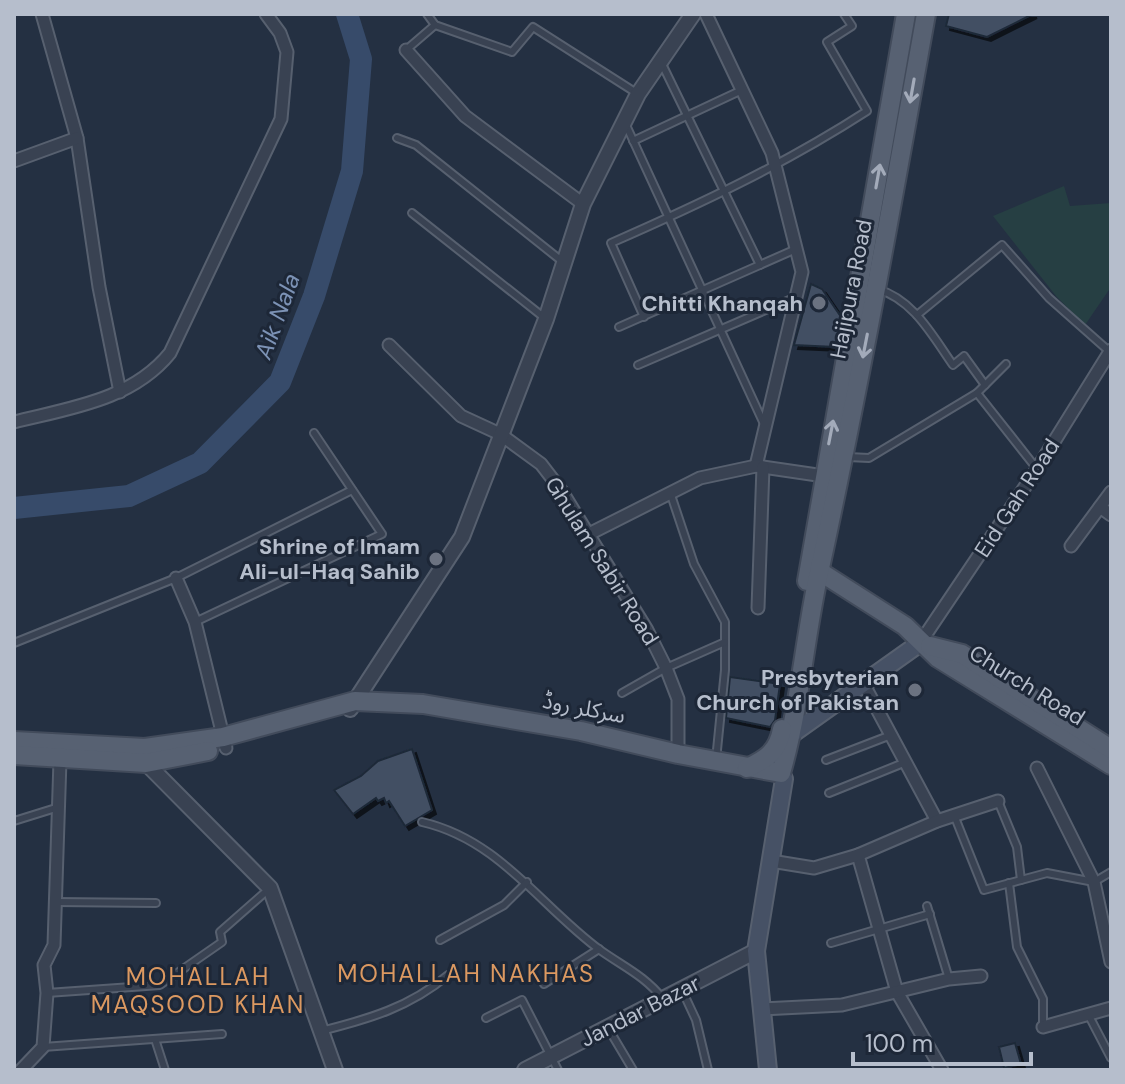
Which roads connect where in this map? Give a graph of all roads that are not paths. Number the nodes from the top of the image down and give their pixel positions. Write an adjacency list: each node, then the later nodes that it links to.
1 (42, 14): 16 (street)
2 (266, 14): 42 (street)
3 (427, 14): 9 (lane)
4 (693, 14): 11 (street)
5 (706, 14): 12 (street)
6 (844, 14): 20 (lane)
7 (906, 14): 51 (main road, one-way to 7)
8 (926, 14): 28 (main road, Hajipura Road, one-way to 28)
9 (435, 25): 10 (lane); 13 (lane)
10 (406, 50): 22 (street)
11 (661, 62): 13 (street); 14 (lane)
12 (742, 90): 14 (lane); 20 (street)
13 (638, 94): 15 (street)
14 (687, 115): 18 (lane); 21 (lane)
15 (624, 122): 18 (lane); 22 (street)
16 (77, 138): 19 (street); 42 (street)
17 (397, 138): 26 (lane)
18 (633, 141): 24 (lane)
19 (14, 161)
20 (774, 165): 21 (lane); 25 (street)
21 (725, 193): 24 (lane); 27 (lane)
22 (583, 204): 26 (street)
23 (412, 213): 33 (lane)
24 (668, 218): 29 (lane); 32 (lane)
25 (796, 249): 27 (lane); 30 (street)
26 (566, 265): 33 (street)
27 (760, 265): 29 (lane)
28 (876, 289): 31 (lane); 48 (main road, Hajipura Road, one-way to 48)
29 (702, 291): 32 (lane); 35 (lane)
30 (796, 297): 35 (lane); 45 (street)
31 (917, 315): 37 (lane); 41 (lane)
32 (644, 317): 34 (lane)
33 (546, 319): 47 (street)
34 (619, 327)
35 (720, 329): 39 (lane); 45 (lane)
36 (389, 345): 47 (street, Ghulam Sabir Road)
37 (1110, 351): 40 (street, Eid Gah Road)
38 (1006, 364): 41 (lane)
39 (638, 365)
40 (1107, 367): 50 (street, Eid Gah Road)
41 (985, 385): 43 (lane)
42 (120, 392): 44 (street)
43 (977, 393): 48 (lane); 50 (lane)
44 (14, 422)
45 (765, 427): 49 (street)
46 (314, 433): 52 (lane)
47 (500, 434): 57 (street, Ghulam Sabir Road); 69 (street)
48 (844, 457): 51 (main road, Hajipura Road)
49 (760, 466): 51 (street); 53 (street); 61 (street)
50 (1037, 469): 65 (street, Eid Gah Road)
51 (832, 477): 59 (main road, Hajipura Road)
52 (352, 490): 60 (lane); 62 (lane)
53 (670, 492): 57 (street); 63 (lane)
54 (1111, 492): 55 (street)
55 (1100, 507): 56 (street); 58 (street)
56 (1111, 515)
57 (589, 534): 66 (street, Ghulam Sabir Road)
58 (1071, 546)
59 (814, 569): 65 (main road, Church Road); 70 (main road); 82 (main road)
60 (176, 578): 62 (street); 64 (lane)
61 (758, 608)
62 (195, 622): 72 (street)
63 (725, 642): 66 (lane); 78 (lane)
64 (14, 643)
65 (920, 643): 67 (main road); 74 (main road, Church Road); 81 (main road, Church Road)
66 (666, 668): 68 (lane); 75 (street, Ghulam Sabir Road)
67 (863, 683): 70 (main road); 71 (street)
68 (622, 693)
69 (351, 707): 72 (main road, سرکلر روڈ); 75 (main road, سرکلر روڈ)
70 (792, 734): 84 (main road)
71 (891, 735): 77 (lane); 79 (street)
72 (224, 742): 73 (main road, سرکلر روڈ); 80 (main road, سرکلر روڈ)
73 (15, 746): 76 (main road, سرکلر روڈ)
74 (1111, 749)
75 (678, 754): 78 (main road, سرکلر روڈ)
76 (60, 760): 80 (main road, سرکلر روڈ); 87 (street)
77 (826, 760)
78 (716, 762): 82 (main road, سرکلر روڈ)
79 (906, 762): 85 (lane); 90 (street)
80 (146, 763): 99 (street)
81 (1111, 765)
82 (747, 768): 84 (main road, سرکلر روڈ)
83 (1037, 768): 97 (street)
84 (781, 773): 93 (main road)
85 (829, 793)
86 (998, 801): 88 (street); 95 (lane)
87 (59, 807): 89 (lane); 100 (street)
88 (954, 815): 90 (street); 98 (lane)
89 (14, 821)
90 (937, 821): 92 (street)
91 (422, 822): 96 (lane)
92 (858, 855): 93 (street); 104 (street)
93 (771, 861): 108 (main road)
94 (1111, 872): 97 (lane)
95 (1021, 880): 97 (lane); 98 (lane)
96 (527, 882): 105 (lane); 107 (lane)
97 (1094, 882): 109 (street)
98 (1009, 883): 123 (lane)
99 (270, 888): 116 (lane); 124 (street)
100 (55, 902): 101 (lane); 116 (street)
101 (156, 903)
102 (927, 906): 103 (lane)
103 (930, 914): 104 (lane); 112 (lane)
104 (879, 929): 106 (lane); 115 (street)
105 (440, 940)
106 (831, 943)
107 (599, 949): 113 (lane); 117 (lane)
108 (756, 951): 114 (street, Jandar Bazar); 119 (main road)
109 (1111, 962)
110 (448, 975): 124 (lane)
111 (981, 976): 112 (street)
112 (949, 979): 115 (street)
113 (544, 984)
114 (681, 989): 117 (street, Jandar Bazar); 136 (lane)
115 (897, 992): 119 (street); 138 (street)
116 (47, 993): 127 (street)
117 (663, 999): 122 (street, Jandar Bazar)
118 (1111, 1008): 120 (street)
119 (761, 1009): 137 (main road)
120 (1088, 1014): 123 (street); 128 (lane)
121 (486, 1018): 129 (lane)
122 (608, 1027): 129 (street, Jandar Bazar); 135 (lane)
123 (1043, 1027)
124 (320, 1031): 133 (street)
125 (222, 1034): 126 (lane)
126 (155, 1039): 127 (lane); 132 (lane)
127 (43, 1047): 131 (street)
128 (1111, 1058)
129 (554, 1063): 134 (street, Jandar Bazar)
130 (14, 1066): 131 (lane)
131 (22, 1070)
132 (165, 1070)
133 (335, 1070)
134 (525, 1070)
135 (633, 1070)
136 (708, 1070)
137 (768, 1070)
138 (942, 1070)

